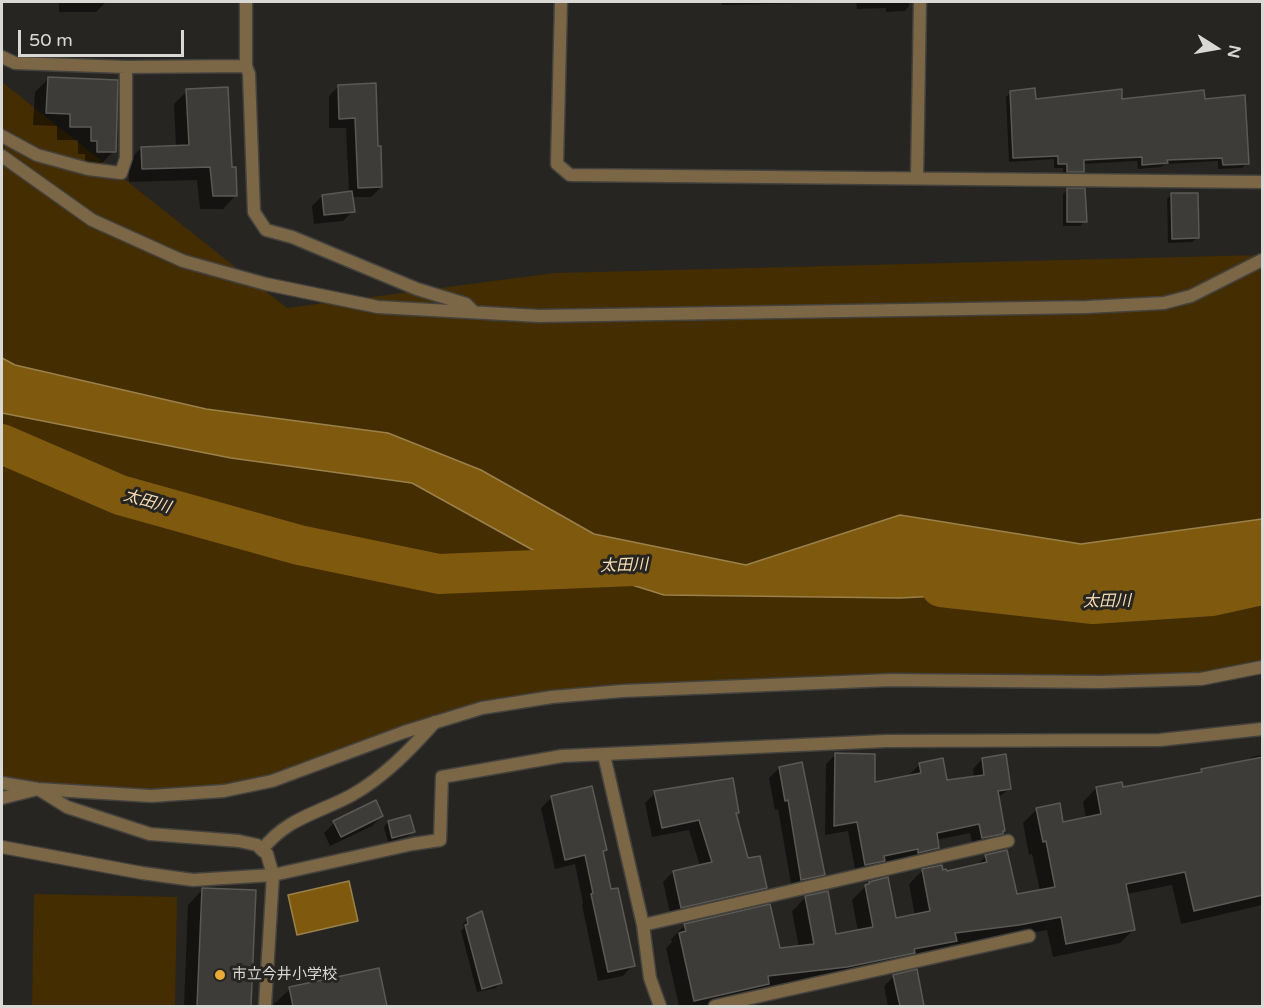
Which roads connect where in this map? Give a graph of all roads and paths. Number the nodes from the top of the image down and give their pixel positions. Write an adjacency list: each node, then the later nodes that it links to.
1 (246, 2): 5 (street)
2 (561, 2): 9 (street)
3 (920, 2): 9 (street)
4 (2, 57): 6 (street)
5 (246, 66): 6 (street); 12 (street)
6 (126, 67): 7 (street)
7 (2, 136)
8 (2, 156): 12 (street)
9 (917, 178): 10 (street)
10 (1263, 182)
11 (1263, 260): 12 (street)
12 (474, 312)
13 (1263, 667): 14 (street)
14 (435, 722): 18 (street); 22 (street)
15 (1263, 729): 16 (street)
16 (604, 755): 23 (street); 24 (street)
17 (2, 783): 18 (street)
18 (38, 789): 19 (street); 22 (street)
19 (2, 798)
20 (1008, 842): 24 (street)
21 (2, 847): 23 (street)
22 (262, 850): 23 (street)
23 (273, 875): 26 (street)
24 (643, 925): 27 (street)
25 (1029, 936): 28 (street)
26 (266, 1006)
27 (660, 1006)
28 (715, 1006)

